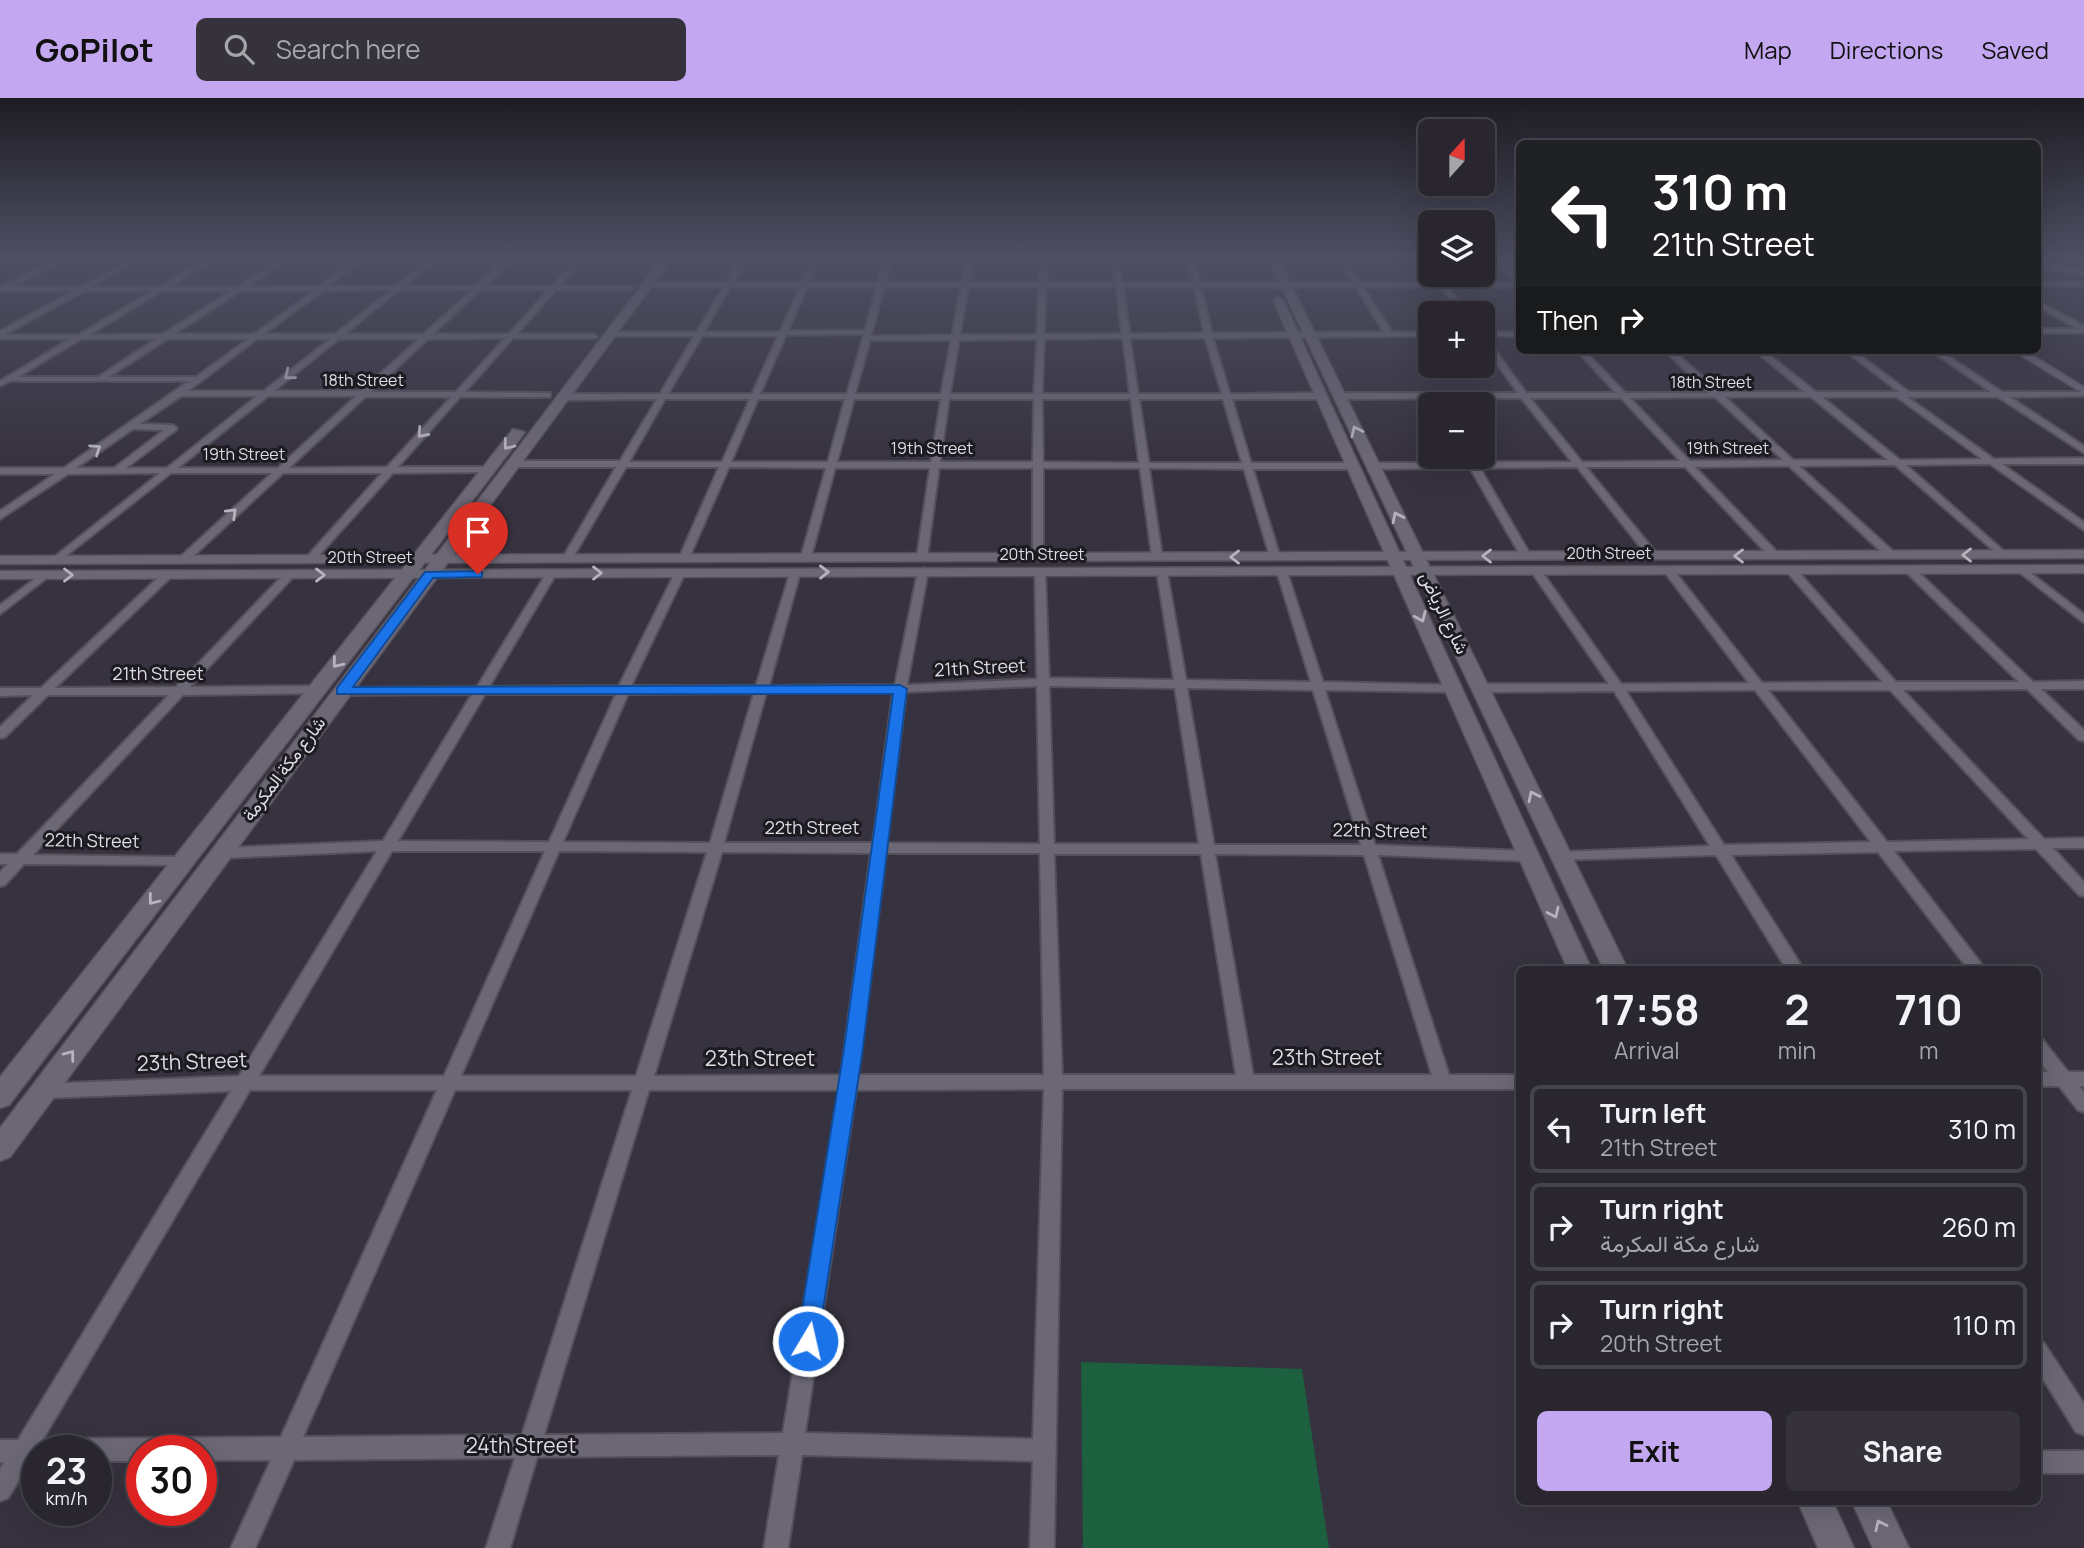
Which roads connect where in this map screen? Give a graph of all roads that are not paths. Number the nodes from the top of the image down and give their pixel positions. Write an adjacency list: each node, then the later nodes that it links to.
1 (22, 324): 30 (street)
2 (103, 324): 33 (street)
3 (188, 324): 34 (street)
4 (271, 324): 35 (street)
5 (354, 324): 36 (street)
6 (438, 324): 31 (street)
7 (521, 324): 37 (street)
8 (610, 324): 26 (main road, شارع مكة المكرمة)
9 (705, 324): 22 (street)
10 (787, 324): 21 (street)
11 (871, 324): 27 (street)
12 (958, 324): 38 (street)
13 (1042, 324): 39 (street)
14 (1123, 324): 40 (street)
15 (1206, 324): 41 (street)
16 (1287, 324): 28 (main road, شارع الرياض)
17 (1304, 324): 32 (main road, شارع الرياض)
18 (1382, 324): 23 (street)
19 (2084, 330): 20 (street)
20 (2041, 331)
21 (783, 333): 22 (street); 27 (street); 72 (street)
22 (699, 334): 26 (street); 65 (street)
23 (1389, 334): 24 (street); 32 (street)
24 (1418, 334)
25 (1516, 334): 29 (street)
26 (601, 335): 37 (street); 64 (main road, شارع مكة المكرمة)
27 (868, 335): 38 (street); 73 (street)
28 (1292, 335): 32 (street); 41 (street); 68 (main road, شارع الرياض)
29 (1495, 335)
30 (0, 336): 33 (street)
31 (425, 336): 36 (street); 37 (street); 60 (street)
32 (1310, 336): 69 (main road, شارع الرياض)
33 (81, 337): 34 (street); 51 (street)
34 (168, 337): 35 (street); 50 (street)
35 (253, 337): 36 (street); 52 (street)
36 (338, 337): 56 (street, one-way to 56)
37 (508, 337): 58 (street)
38 (955, 337): 39 (street); 74 (street)
39 (1041, 337): 40 (street); 66 (street)
40 (1124, 337): 41 (street); 67 (street)
41 (1209, 337): 61 (street)
42 (1495, 354): 70 (street)
43 (1583, 354): 71 (street)
44 (1672, 354): 76 (street)
45 (1763, 354): 59 (street)
46 (1853, 354): 62 (street)
47 (1940, 354): 63 (street)
48 (2023, 354): 57 (street)
49 (2038, 354): 53 (street)
50 (101, 378): 51 (street); 52 (street)
51 (9, 379): 54 (street)
52 (197, 379): 55 (street)
53 (2084, 381)
54 (0, 384)
55 (179, 393): 56 (street, 18th Street); 78 (street)
56 (268, 393): 60 (street, 18th Street); 101 (street)
57 (2084, 393): 63 (street, 18th Street)
58 (457, 394): 60 (street, 18th Street); 64 (street, 18th Street); 98 (street, one-way to 98)
59 (1810, 394): 62 (street, 18th Street); 76 (street, 18th Street); 83 (street)
60 (359, 395): 99 (street)
61 (1226, 395): 67 (street, 18th Street); 68 (street, 18th Street); 95 (street)
62 (1904, 395): 63 (street, 18th Street); 84 (street)
63 (2002, 395): 79 (street)
64 (555, 396): 65 (street, 18th Street); 88 (main road, شارع مكة المكرمة); 102 (main road, شارع مكة المكرمة, one-way to 102)
65 (661, 396): 72 (street, 18th Street); 81 (street)
66 (1038, 396): 67 (street, 18th Street); 74 (street, 18th Street); 90 (street)
67 (1134, 396): 91 (street)
68 (1321, 396): 96 (main road, شارع الرياض)
69 (1339, 396): 77 (street, 18th Street); 97 (main road, شارع الرياض, one-way to 69)
70 (1524, 396): 71 (street, 18th Street); 75 (street, 18th Street); 93 (street)
71 (1620, 396): 76 (street, 18th Street); 94 (street)
72 (754, 397): 73 (street, 18th Street); 85 (street)
73 (850, 397): 74 (street, 18th Street); 86 (street)
74 (945, 397): 89 (street)
75 (1495, 397)
76 (1717, 397): 87 (street)
77 (1418, 399)
78 (130, 426): 104 (street, one-way to 78); 105 (street)
79 (2084, 450)
80 (2084, 461): 84 (street, 19th Street)
81 (624, 462): 85 (street, 19th Street); 88 (street, 19th Street); 118 (street)
82 (1495, 462): 93 (street, 19th Street)
83 (1897, 462): 84 (street, 19th Street); 87 (street, 19th Street); 110 (street)
84 (1996, 462): 107 (street)
85 (726, 463): 86 (street, 19th Street); 117 (street)
86 (832, 463): 89 (street, 19th Street); 115 (street)
87 (1790, 463): 94 (street, 19th Street); 109 (street)
88 (512, 464): 123 (main road, شارع مكة المكرمة)
89 (937, 464): 90 (street, 19th Street); 124 (street)
90 (1040, 464): 91 (street, 19th Street); 125 (street)
91 (1144, 464): 95 (street, 19th Street); 111 (street)
92 (1418, 464): 97 (street, 19th Street)
93 (1578, 464): 94 (street, 19th Street); 113 (street)
94 (1687, 464): 114 (street)
95 (1249, 465): 96 (street, 19th Street); 116 (street)
96 (1353, 466): 126 (main road, شارع الرياض)
97 (1372, 466): 127 (main road, شارع الرياض, one-way to 97)
98 (390, 468): 99 (street, 19th Street); 102 (street, 19th Street); 122 (street)
99 (278, 469): 101 (street, 19th Street); 121 (street, one-way to 99)
100 (1476, 469): 112 (street)
101 (170, 470): 105 (street, 19th Street); 120 (street)
102 (488, 470): 129 (main road, شارع مكة المكرمة)
103 (0, 471): 104 (street, 19th Street)
104 (61, 471): 105 (street, 19th Street); 106 (street)
105 (116, 471)
106 (0, 516)
107 (2084, 527)
108 (2084, 554): 110 (street, 20th Street)
109 (1891, 555): 110 (street, 20th Street, one-way to 109); 114 (street, 20th Street)
110 (2002, 555)
111 (1157, 556): 116 (street, 20th Street, one-way to 111); 125 (street, 20th Street)
112 (1526, 556): 113 (street, 20th Street); 127 (street, 20th Street, one-way to 127)
113 (1653, 556): 114 (street, 20th Street, one-way to 113)
114 (1775, 556)
115 (806, 557): 117 (street, 20th Street); 124 (street, 20th Street)
116 (1275, 557): 126 (street, 20th Street)
117 (684, 558): 118 (street, 20th Street)
118 (567, 559): 123 (street, 20th Street)
119 (0, 560): 120 (street, 20th Street)
120 (57, 560): 121 (street, 20th Street)
121 (183, 560): 122 (street, 20th Street)
122 (309, 560): 129 (street, 20th Street)
123 (440, 560): 129 (main road, شارع مكة المكرمة)
124 (923, 564): 125 (street, 20th Street); 138 (street, 20th Street, one-way to 124); 158 (street)
125 (1039, 564): 135 (street, 20th Street); 146 (street)
126 (1396, 564): 127 (street, 20th Street); 136 (street, 20th Street); 153 (main road, شارع الرياض, one-way to 153)
127 (1420, 564): 134 (street, 20th Street); 154 (main road, شارع الرياض)
128 (2084, 569): 133 (street, 20th Street)
129 (419, 570): 139 (street, 20th Street); 143 (street, 20th Street, one-way to 129); 159 (main road, شارع مكة المكرمة, one-way to 159); 161 (main road, شارع مكة المكرمة)
130 (1668, 570): 131 (street, 20th Street); 134 (street, 20th Street); 152 (street)
131 (1791, 570): 132 (street, 20th Street); 151 (street)
132 (1910, 570): 133 (street, 20th Street); 148 (street)
133 (2023, 570): 145 (street)
134 (1536, 571): 155 (street)
135 (1161, 572): 136 (street, 20th Street); 147 (street)
136 (1282, 572): 150 (street)
137 (680, 573): 138 (street, 20th Street); 139 (street, 20th Street, one-way to 137); 156 (street)
138 (795, 573): 157 (street)
139 (551, 574): 160 (street)
140 (0, 575): 141 (street, 20th Street)
141 (44, 575): 142 (street, 20th Street, one-way to 142); 144 (street)
142 (167, 575): 143 (street, 20th Street); 163 (street)
143 (289, 575): 164 (street)
144 (0, 611)
145 (2084, 620)
146 (1041, 682): 147 (street, 21th Street); 158 (street, 21th Street); 174 (street)
147 (1178, 684): 150 (street, 21th Street); 175 (street)
148 (2029, 685): 149 (street); 151 (street); 166 (street)
149 (2084, 685)
150 (1316, 686): 153 (street, 21th Street); 176 (street)
151 (1893, 686): 152 (street); 168 (street)
152 (1755, 687): 155 (street); 171 (street)
153 (1452, 688): 179 (main road, شارع الرياض)
154 (1480, 688): 155 (street); 180 (main road, شارع الرياض, one-way to 154)
155 (1618, 688): 177 (street)
156 (624, 689): 157 (street, 21th Street); 160 (street, 21th Street); 170 (street)
157 (762, 689): 158 (street, 21th Street); 172 (street)
158 (900, 689): 173 (street)
159 (316, 690): 164 (street, 21th Street); 183 (main road, شارع مكة المكرمة)
160 (482, 690): 161 (street, 21th Street); 169 (street)
161 (342, 691): 178 (main road, شارع مكة المكرمة)
162 (0, 692): 163 (street, 21th Street)
163 (46, 692): 164 (street, 21th Street); 165 (street)
164 (181, 692): 182 (street)
165 (0, 734)
166 (2084, 737)
167 (2084, 843): 168 (street)
168 (2040, 844): 171 (street); 185 (street)
169 (389, 846): 170 (street, 22th Street); 178 (street, 22th Street); 201 (street)
170 (554, 846): 172 (street, 22th Street); 198 (street)
171 (1880, 846): 177 (street); 189 (street)
172 (716, 847): 173 (street, 22th Street); 199 (street)
173 (881, 848): 174 (street, 22th Street); 196 (street)
174 (1046, 848): 175 (street, 22th Street); 197 (street)
175 (1206, 849): 176 (street, 22th Street); 194 (street)
176 (1368, 849): 179 (street, 22th Street); 195 (street)
177 (1720, 850): 180 (street); 188 (street)
178 (222, 853): 202 (main road, شارع مكة المكرمة, one-way to 178)
179 (1528, 856): 186 (main road, شارع الرياض, one-way to 186)
180 (1562, 857): 187 (main road, شارع الرياض)
181 (0, 859): 182 (street, 22th Street)
182 (20, 860): 183 (street, 22th Street); 184 (street)
183 (183, 862): 203 (main road, شارع مكة المكرمة, one-way to 203)
184 (0, 881)
185 (2084, 891)
186 (1578, 966)
187 (1614, 966)
188 (1793, 966)
189 (1975, 966)
190 (2041, 1050): 192 (street)
191 (2041, 1079): 192 (street)
192 (2064, 1079): 193 (street); 204 (street)
193 (2084, 1079)
194 (1245, 1080): 195 (street, 23th Street); 197 (street, 23th Street)
195 (1442, 1080): 200 (street, 23th Street)
196 (849, 1081): 197 (street, 23th Street); 199 (street, 23th Street); 209 (street)
197 (1053, 1081): 214 (street)
198 (448, 1082): 199 (street, 23th Street); 201 (street, 23th Street); 211 (street)
199 (644, 1082): 210 (street)
200 (1516, 1082)
201 (245, 1083): 202 (street, 23th Street); 208 (street)
202 (43, 1091): 205 (main road, شارع مكة المكرمة)
203 (0, 1097)
204 (2084, 1105)
205 (0, 1149)
206 (2041, 1356): 207 (street)
207 (2084, 1424)
208 (32, 1435)
209 (792, 1444): 210 (street, 24th Street); 214 (street, 24th Street); 224 (street)
210 (530, 1446): 211 (street, 24th Street); 223 (street)
211 (287, 1448): 213 (street, 24th Street); 222 (street)
212 (21, 1449): 215 (street, 24th Street)
213 (112, 1449)
214 (1042, 1450): 225 (street)
215 (0, 1451)
216 (21, 1454): 219 (street)
217 (2041, 1462): 218 (street)
218 (2084, 1462)
219 (0, 1490)
220 (1816, 1505): 226 (main road)
221 (1871, 1505): 227 (main road, one-way to 221)
222 (243, 1548)
223 (498, 1548)
224 (776, 1548)
225 (1042, 1548)
226 (1836, 1548)
227 (1892, 1548)

